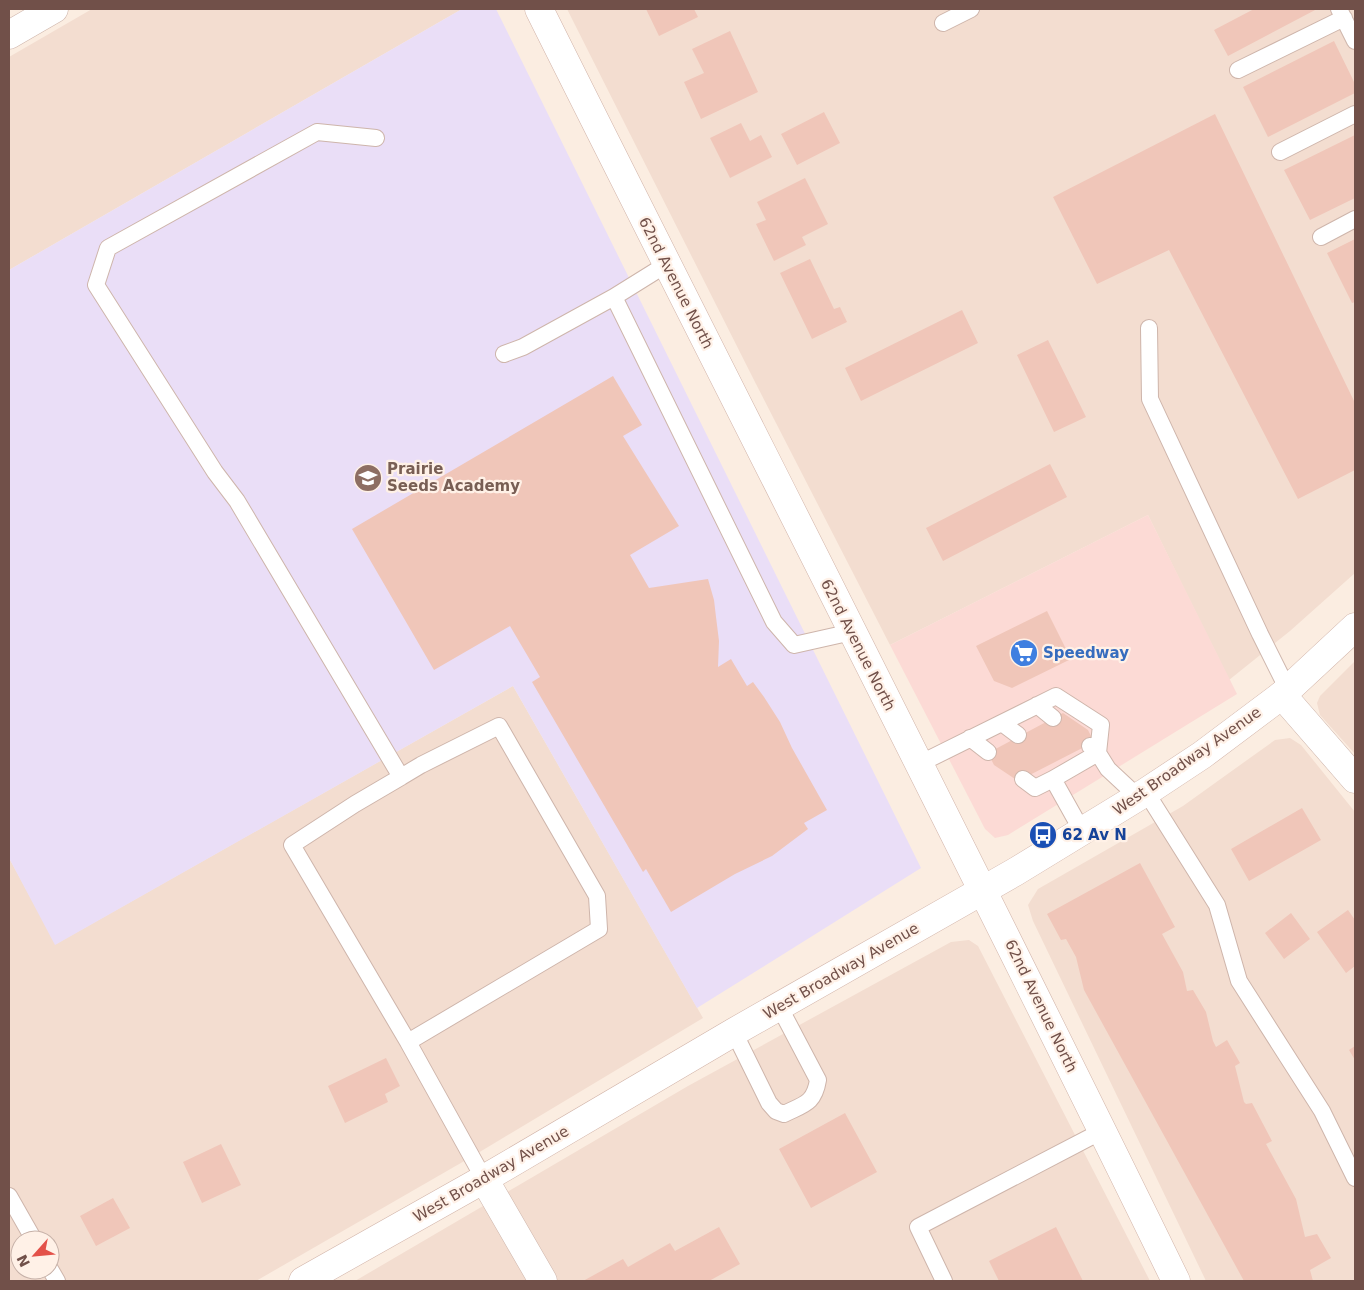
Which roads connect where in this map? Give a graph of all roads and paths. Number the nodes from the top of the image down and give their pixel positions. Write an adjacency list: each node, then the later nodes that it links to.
1 (54, 9): 6 (street)
2 (539, 9): 14 (street, 62nd Avenue North)
3 (971, 9): 5 (lane)
4 (1341, 13): 7 (lane); 8 (lane)
5 (943, 23)
6 (9, 35)
7 (1355, 42)
8 (1238, 70)
9 (1355, 114): 11 (lane)
10 (376, 138): 30 (lane)
11 (1280, 152)
12 (1355, 220): 13 (lane)
13 (1321, 237)
14 (667, 264): 15 (lane); 19 (street, 62nd Avenue North)
15 (614, 297): 17 (lane); 19 (lane)
16 (1149, 328): 20 (lane)
17 (504, 354)
18 (1355, 627): 20 (street, West Broadway Avenue)
19 (852, 632): 28 (street, 62nd Avenue North)
20 (1285, 692): 32 (street); 33 (street, West Broadway Avenue)
21 (1037, 705): 22 (lane); 23 (lane); 26 (lane)
22 (1053, 718)
23 (1002, 723): 24 (lane); 25 (lane)
24 (1018, 735)
25 (970, 738): 27 (lane); 28 (lane)
26 (1094, 749): 29 (lane); 33 (lane)
27 (988, 752)
28 (919, 764): 35 (street, 62nd Avenue North)
29 (1057, 771): 31 (lane); 34 (lane)
30 (401, 777): 38 (lane); 38 (lane)
31 (1023, 779)
32 (1355, 779)
33 (1142, 795): 34 (street, West Broadway Avenue); 40 (lane)
34 (1082, 831): 35 (street, West Broadway Avenue)
35 (982, 890): 36 (street, West Broadway Avenue); 39 (street, 62nd Avenue North)
36 (779, 1006): 37 (street, West Broadway Avenue); 37 (lane)
37 (734, 1032): 41 (street, West Broadway Avenue)
38 (408, 1042): 41 (lane)
39 (1102, 1131): 46 (lane); 47 (street, 62nd Avenue North)
40 (1355, 1178)
41 (484, 1179): 44 (street, West Broadway Avenue); 45 (street)
42 (9, 1196): 43 (lane)
43 (28, 1230)
44 (307, 1280)
45 (543, 1281)
46 (944, 1281)
47 (1176, 1281)

